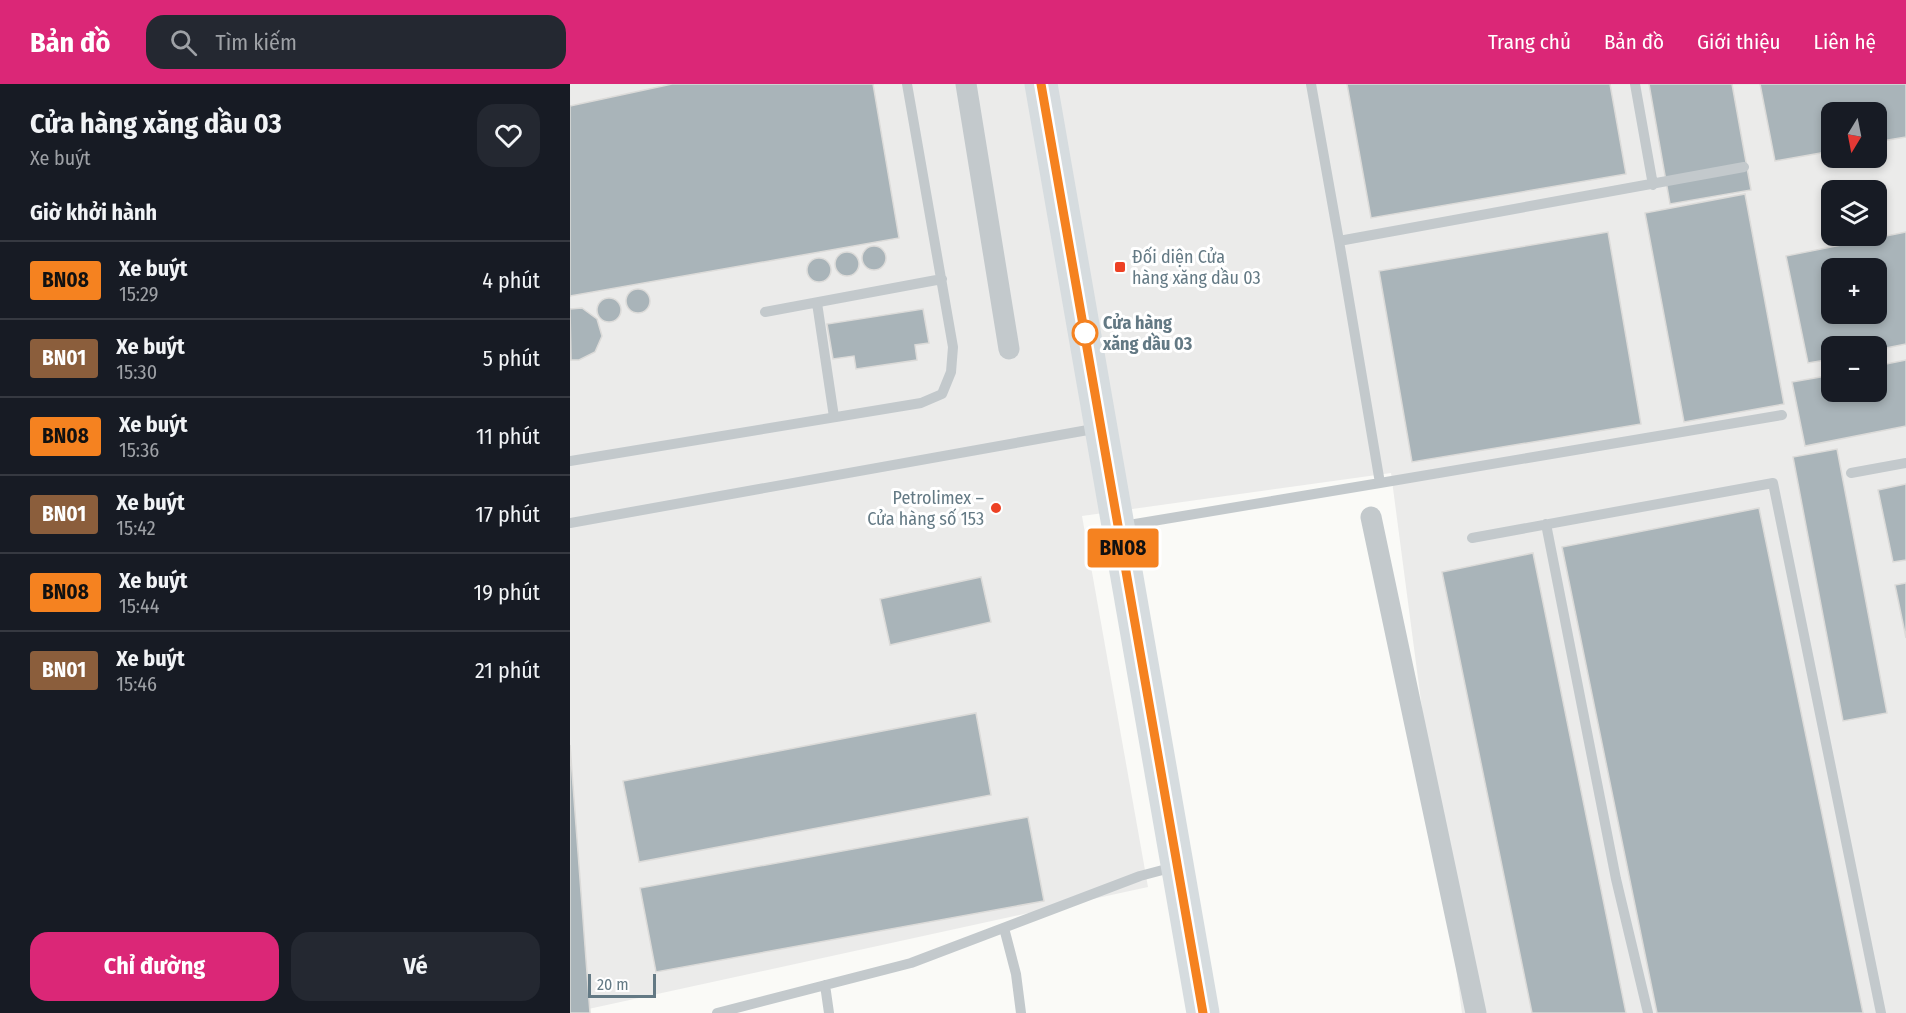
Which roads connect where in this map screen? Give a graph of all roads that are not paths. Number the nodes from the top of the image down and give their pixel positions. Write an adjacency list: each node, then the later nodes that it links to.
1 (907, 84): 9 (lane)
2 (966, 84): 12 (street)
3 (1041, 84): 15 (highway)
4 (1311, 84): 8 (lane)
5 (1635, 84): 7 (lane)
6 (1744, 167): 7 (lane)
7 (1653, 185): 8 (lane)
8 (1339, 241): 19 (lane)
9 (942, 279): 10 (lane); 14 (lane)
10 (816, 303): 11 (lane); 14 (lane)
11 (765, 312)
12 (1009, 349)
13 (1782, 416): 19 (lane)
14 (834, 417): 16 (lane)
15 (1102, 428): 21 (lane); 23 (highway)
16 (570, 461)
17 (1906, 463): 18 (lane)
18 (1851, 472)
19 (1380, 483): 23 (lane)
20 (1371, 517): 32 (street)
21 (570, 523)
22 (1546, 524): 24 (lane); 33 (lane); 34 (lane)
23 (1119, 526): 25 (highway)
24 (1472, 538)
25 (1178, 867): 26 (lane); 31 (highway)
26 (1004, 928): 27 (lane); 30 (lane)
27 (825, 985): 28 (lane); 29 (lane)
28 (717, 1013)
29 (829, 1013)
30 (1021, 1013)
31 (1203, 1013)
32 (1476, 1013)
33 (1648, 1013)
34 (1881, 1013)

